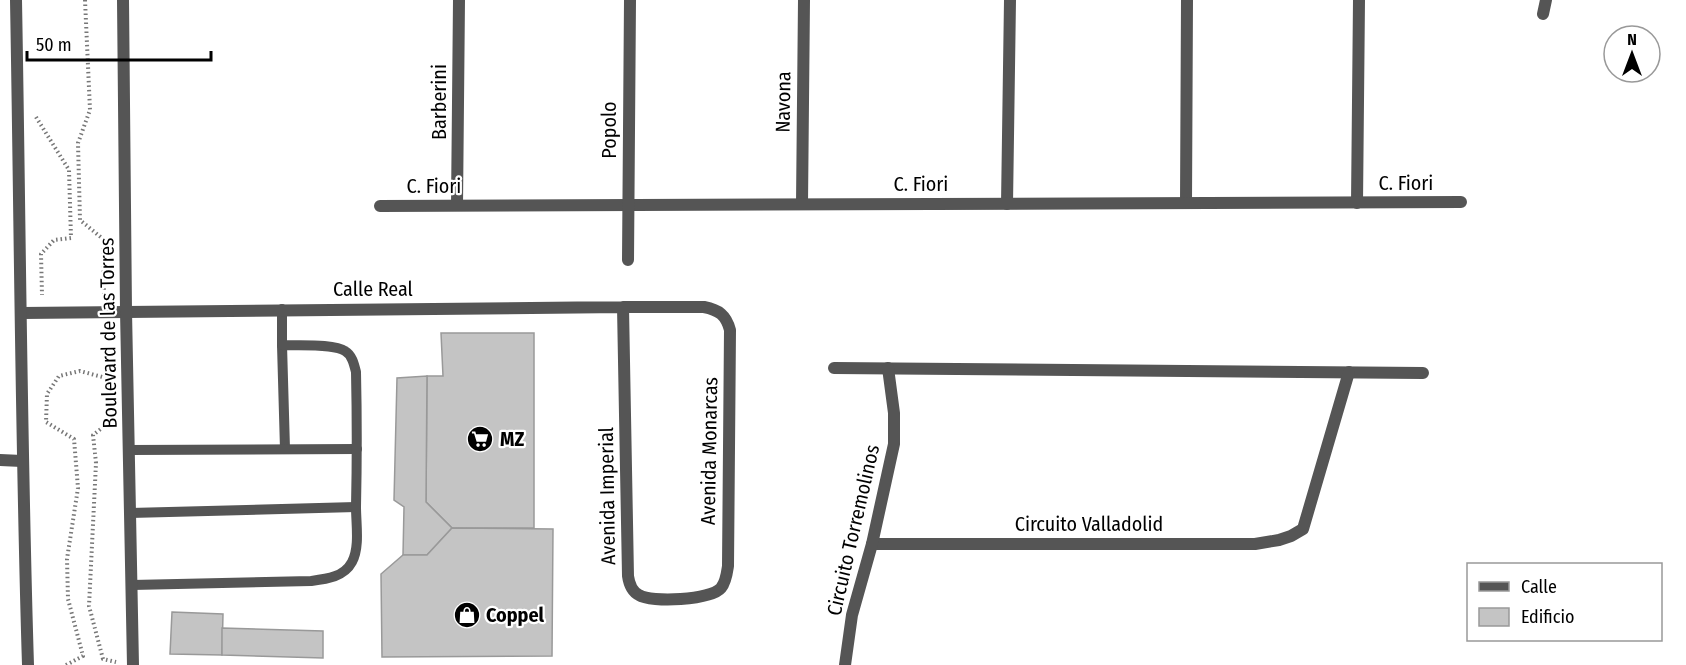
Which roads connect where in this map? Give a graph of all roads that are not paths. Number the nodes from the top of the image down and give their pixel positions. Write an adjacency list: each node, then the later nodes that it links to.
1 (16, 0): 23 (street)
2 (123, 0): 22 (street, Boulevard de las Torres)
3 (459, 0): 16 (street, Barberini)
4 (630, 0): 17 (street, Popolo)
5 (804, 0): 14 (street, Navona)
6 (1010, 0): 15 (street)
7 (1187, 0): 12 (street)
8 (1359, 0): 13 (street)
9 (1546, 0): 10 (street)
10 (1543, 14)
11 (1461, 202): 13 (street, C. Fiori)
12 (1186, 203): 13 (street, C. Fiori); 15 (street, C. Fiori)
13 (1357, 203)
14 (802, 204): 15 (street, C. Fiori); 17 (street, C. Fiori)
15 (1007, 204)
16 (457, 205): 17 (street, C. Fiori); 18 (street, C. Fiori)
17 (628, 205): 19 (street, Popolo)
18 (380, 206)
19 (628, 260)
20 (624, 307): 21 (street, Calle Real); 24 (street, Calle Real); 39 (street, Avenida Imperial)
21 (282, 309): 22 (street, Calle Real); 25 (lane)
22 (126, 311): 23 (street, Calle Real); 32 (street, Boulevard de las Torres)
23 (22, 313): 34 (street)
24 (723, 315): 39 (street, Avenida Monarcas)
25 (282, 345): 30 (lane); 31 (lane)
26 (834, 368): 27 (street)
27 (888, 368): 28 (street); 37 (street, Circuito Torremolinos)
28 (1348, 372): 29 (street); 37 (street, Circuito Valladolid)
29 (1423, 373)
30 (285, 449): 31 (lane); 32 (lane)
31 (357, 449): 35 (lane)
32 (129, 450): 36 (street, Boulevard de las Torres)
33 (0, 460): 34 (street)
34 (22, 461): 40 (street)
35 (356, 507): 36 (lane); 38 (lane)
36 (130, 513): 38 (street, Boulevard de las Torres)
37 (872, 544): 42 (street, Circuito Torremolinos)
38 (132, 585): 41 (street, Boulevard de las Torres)
39 (720, 589)
40 (28, 665)
41 (133, 665)
42 (845, 665)

